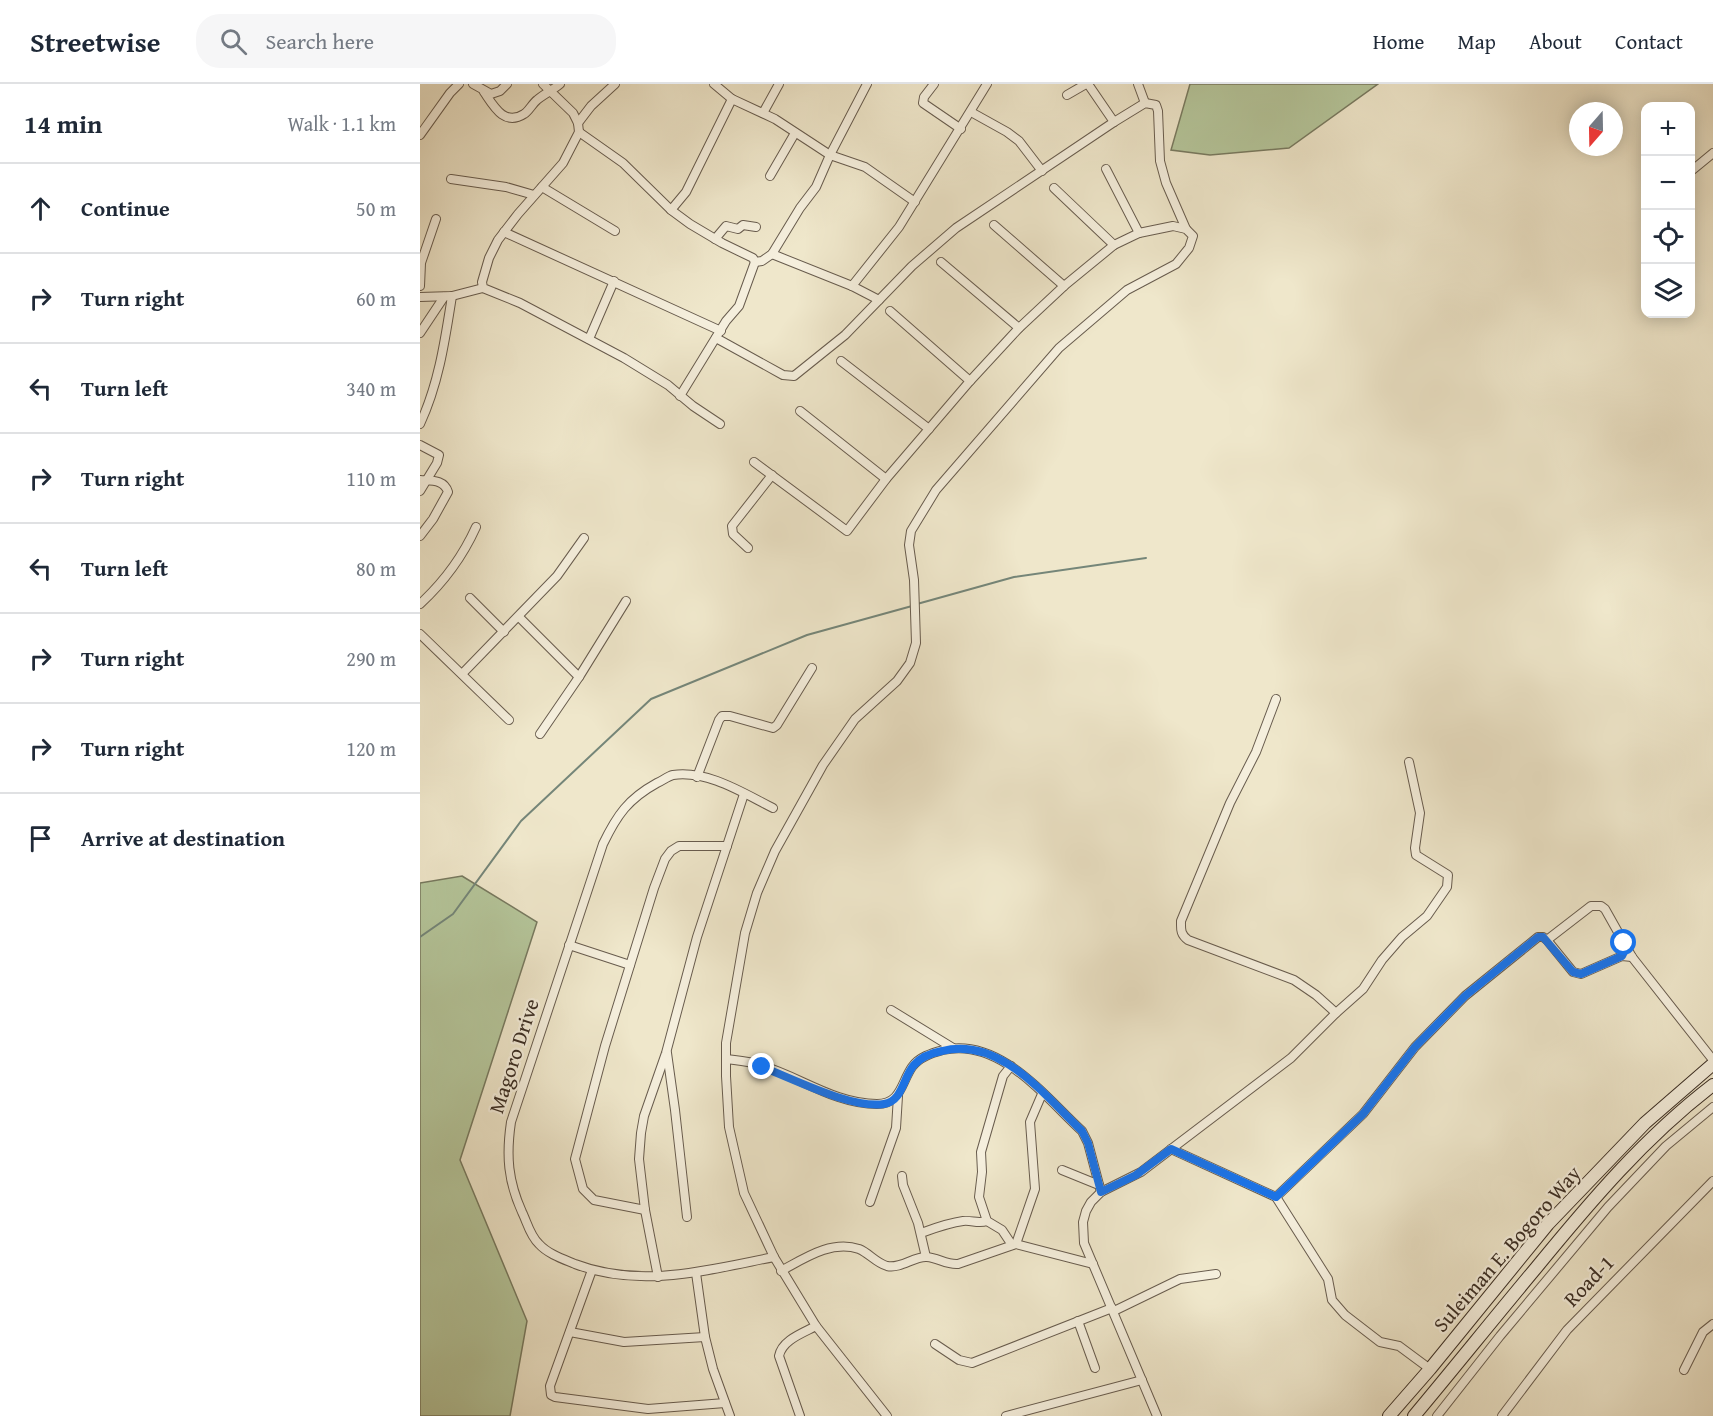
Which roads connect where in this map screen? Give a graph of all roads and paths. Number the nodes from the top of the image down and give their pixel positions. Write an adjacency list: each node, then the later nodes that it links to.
1 (459, 84): 25 (street)
2 (473, 84): 14 (street)
3 (507, 84): 14 (street)
4 (543, 84): 15 (street)
5 (560, 84): 15 (street)
6 (615, 84): 22 (street)
7 (714, 84): 17 (street)
8 (779, 84): 20 (street)
9 (867, 84): 27 (street)
10 (934, 84): 23 (street)
11 (987, 84): 19 (street)
12 (1087, 84): 16 (street); 21 (street)
13 (1138, 84): 18 (street)
14 (484, 92): 15 (street)
15 (551, 92): 22 (street)
16 (1067, 95)
17 (732, 99): 20 (street); 37 (street)
18 (1145, 103): 21 (street); 41 (street)
19 (971, 112): 23 (street); 30 (street)
20 (763, 113): 24 (street)
21 (1114, 122): 30 (street)
22 (579, 128): 33 (street); 37 (street)
23 (961, 129): 36 (street)
24 (795, 132): 27 (street); 31 (street)
25 (420, 135)
26 (1713, 153): 28 (street)
27 (830, 155): 36 (street); 47 (street)
28 (1695, 168)
29 (1106, 169): 44 (street)
30 (1042, 171): 57 (street)
31 (770, 176)
32 (451, 179): 35 (street)
33 (542, 186): 35 (street); 42 (street)
34 (1054, 188): 46 (street)
35 (534, 195): 43 (street)
36 (915, 202): 52 (street)
37 (671, 210): 45 (street)
38 (436, 219): 51 (street)
39 (994, 225): 53 (street)
40 (756, 227): 45 (street)
41 (1186, 229): 44 (street); 107 (street)
42 (615, 231)
43 (504, 232): 50 (street); 54 (street)
44 (1139, 233): 46 (street)
45 (715, 239): 48 (street)
46 (1114, 245): 53 (street)
47 (772, 254): 48 (street); 52 (street)
48 (755, 262): 61 (street)
49 (941, 262): 59 (street)
50 (614, 281): 61 (street); 62 (street)
51 (420, 286)
52 (852, 286): 57 (street)
53 (1064, 286): 59 (street)
54 (483, 288): 55 (street); 62 (street)
55 (448, 296): 56 (street); 60 (street); 67 (street)
56 (420, 297)
57 (879, 300): 61 (street)
58 (891, 310): 64 (street)
59 (1019, 328): 64 (street)
60 (420, 333)
61 (719, 334): 65 (street)
62 (589, 339): 65 (street)
63 (841, 361): 69 (street)
64 (970, 381): 69 (street)
65 (680, 396): 68 (street)
66 (800, 411): 73 (street)
67 (420, 424)
68 (720, 424)
69 (929, 429): 73 (street)
70 (420, 445): 74 (street)
71 (754, 462): 72 (street)
72 (772, 476): 73 (street); 79 (street)
73 (886, 479)
74 (424, 480): 75 (street); 77 (street)
75 (420, 491)
76 (476, 527): 82 (street)
77 (420, 536)
78 (584, 538): 83 (street)
79 (748, 548)
80 (470, 598): 84 (street)
81 (626, 601): 88 (street)
82 (420, 604)
83 (519, 616): 84 (street); 88 (street)
84 (504, 632): 87 (street)
85 (420, 634): 87 (street)
86 (812, 668): 93 (street)
87 (462, 674): 90 (street)
88 (579, 677): 91 (street)
89 (1276, 699): 102 (street)
90 (509, 720)
91 (540, 734)
92 (1409, 762): 102 (street)
93 (697, 777): 94 (street, Magoro Drive); 98 (street, Magoro Drive)
94 (744, 794): 95 (street, Magoro Drive); 96 (street)
95 (773, 808)
96 (727, 846): 100 (street); 105 (street)
97 (1546, 940): 99 (street); 99 (street); 119 (street)
98 (569, 945): 100 (street); 129 (street, Magoro Drive)
99 (1627, 954): 108 (street)
100 (630, 964): 121 (street)
101 (891, 1010): 103 (street)
102 (1336, 1013): 114 (street)
103 (935, 1037): 104 (street); 106 (street)
104 (953, 1048): 106 (street); 109 (street)
105 (666, 1053): 121 (street); 122 (street)
106 (928, 1055): 112 (street)
107 (726, 1059): 112 (street); 126 (street)
108 (1713, 1062): 142 (street, Suleiman E. Bogoro Way)
109 (1011, 1066): 111 (street); 123 (street)
110 (1713, 1085): 152 (street, Suleiman E. Bogoro Way)
111 (1042, 1094): 118 (street); 125 (street)
112 (898, 1096): 120 (street)
113 (1713, 1107): 153 (street)
114 (1171, 1149): 118 (street); 119 (street)
115 (1062, 1170): 118 (street)
116 (902, 1176): 124 (street)
117 (1713, 1181): 154 (street, Road-1)
118 (1100, 1188): 128 (street)
119 (1276, 1197): 142 (street)
120 (870, 1202)
121 (645, 1210): 133 (street)
122 (687, 1217)
123 (987, 1221): 124 (street); 125 (street)
124 (921, 1233): 127 (street)
125 (1014, 1245): 127 (street); 128 (street)
126 (774, 1257): 130 (street); 131 (street, Magoro Drive)
127 (926, 1257): 130 (street)
128 (1093, 1264): 134 (street)
129 (592, 1270): 133 (street, Magoro Drive); 138 (street)
130 (781, 1271): 137 (street)
131 (696, 1273): 133 (street, Magoro Drive); 139 (street)
132 (1216, 1274): 134 (street)
133 (658, 1277)
134 (1113, 1309): 135 (street); 144 (street)
135 (1078, 1321): 140 (street); 141 (street)
136 (1713, 1324): 143 (street)
137 (816, 1326): 147 (street); 148 (street)
138 (570, 1332): 139 (street); 145 (street)
139 (705, 1336): 145 (street)
140 (935, 1344)
141 (1095, 1368)
142 (1431, 1369): 151 (street, Suleiman E. Bogoro Way)
143 (1684, 1370)
144 (1142, 1380): 149 (street); 150 (street)
145 (725, 1403): 146 (street)
146 (730, 1416)
147 (800, 1416)
148 (887, 1416)
149 (1006, 1416)
150 (1157, 1416)
151 (1389, 1416)
152 (1414, 1416)
153 (1437, 1416)
154 (1502, 1416)

